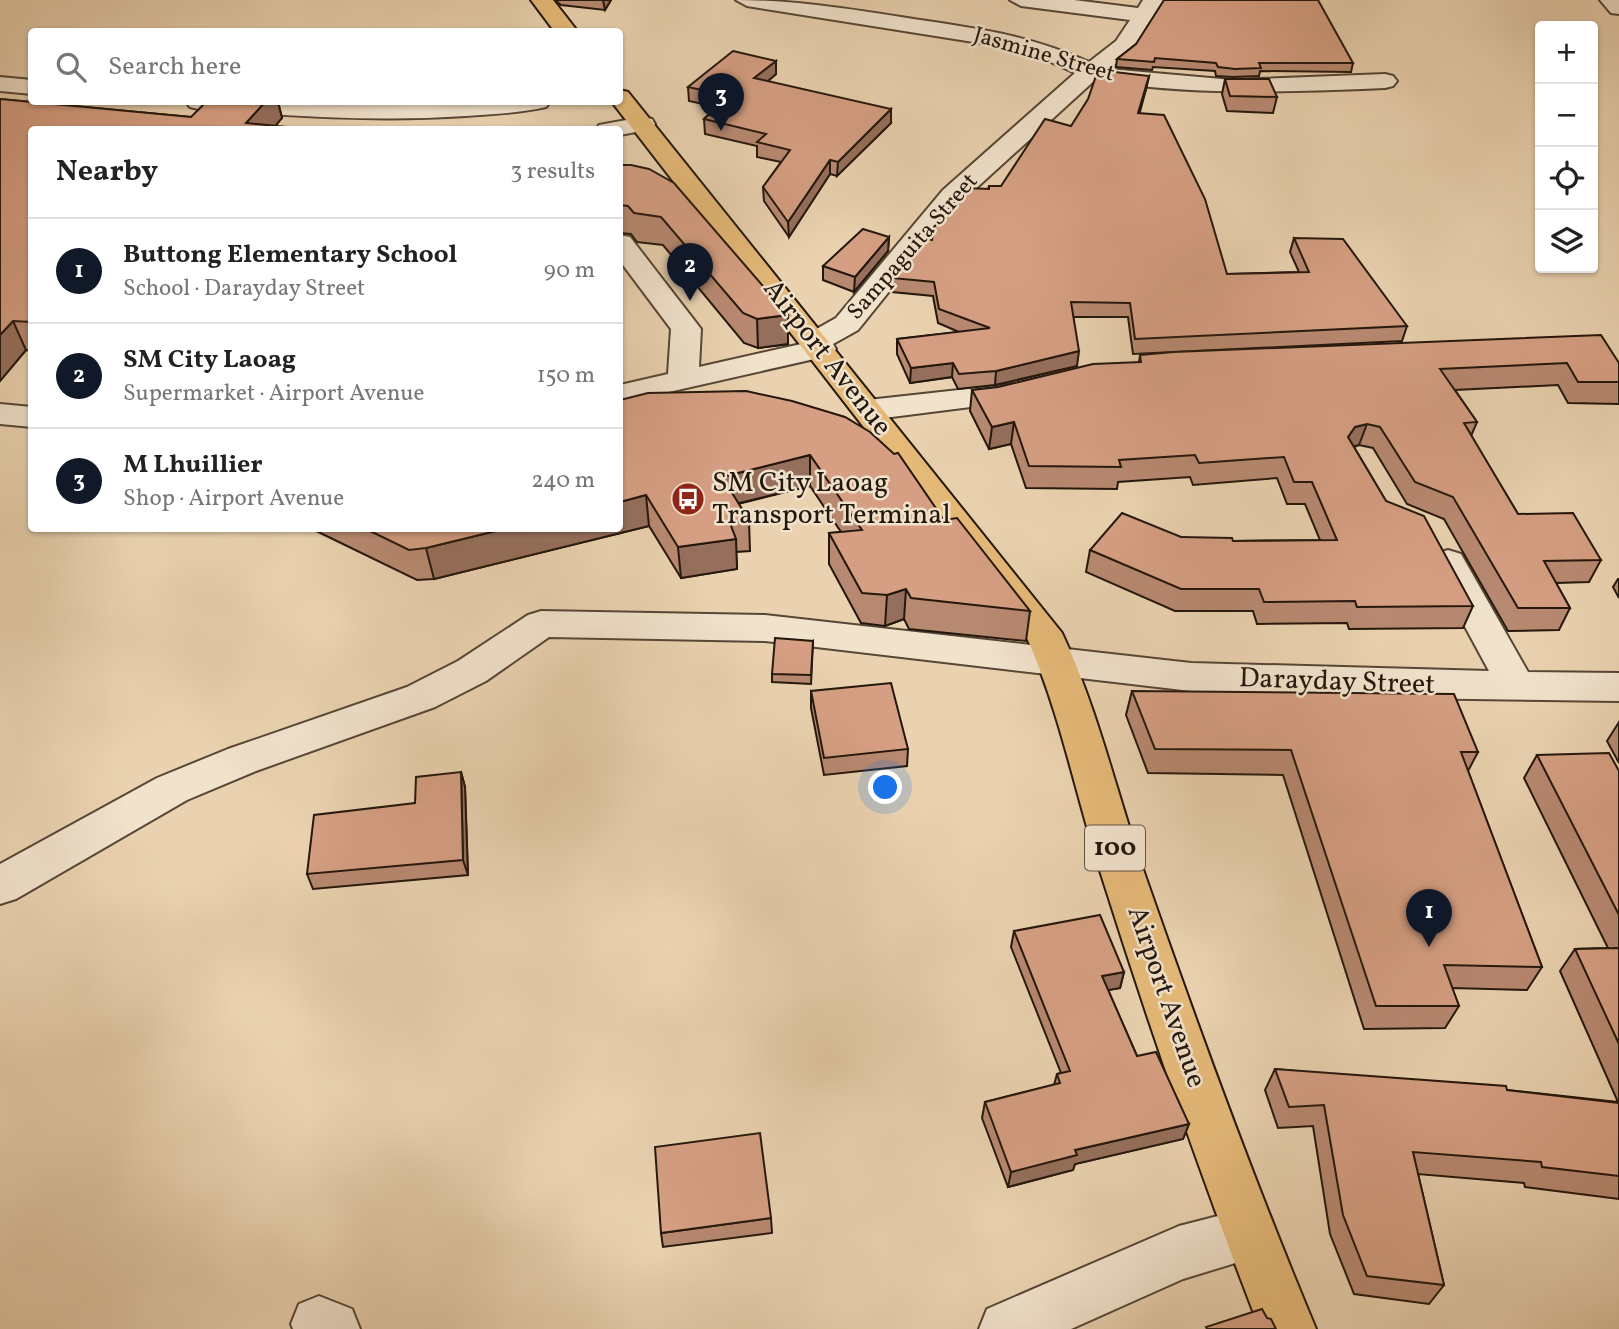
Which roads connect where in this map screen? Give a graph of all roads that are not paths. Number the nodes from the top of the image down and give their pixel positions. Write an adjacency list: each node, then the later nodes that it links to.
1 (542, 0): 7 (main road)
2 (747, 0): 8 (street, Jasmine Street)
3 (1021, 0): 5 (street)
4 (1611, 0): 6 (street)
5 (1149, 7): 8 (street, Sampaguita Street)
6 (1619, 8)
7 (564, 28)
8 (1093, 73): 9 (street, Jasmine Street); 22 (street, Sampaguita Street)
9 (1385, 81)
10 (0, 84): 11 (street)
11 (28, 87)
12 (623, 101): 18 (main road, Airport Avenue / 100)
13 (527, 105): 17 (street)
14 (0, 108): 15 (street)
15 (41, 111)
16 (194, 113): 17 (street); 19 (street)
17 (471, 120)
18 (643, 124): 20 (street); 22 (main road, Airport Avenue / 100)
19 (252, 126)
20 (623, 127)
21 (623, 247): 23 (street)
22 (818, 346): 23 (street, Sampaguita Street); 26 (main road, Airport Avenue / 100)
23 (683, 379): 25 (street, Sampaguita Street)
24 (1055, 383): 26 (street)
25 (623, 393)
26 (868, 410): 30 (main road, Airport Avenue / 100)
27 (0, 414): 28 (street)
28 (28, 417)
29 (1430, 528): 31 (street)
30 (1056, 659): 31 (street, Darayday Street); 33 (street, Darayday Street); 34 (main road, Airport Avenue / 100)
31 (1517, 686): 32 (street, Darayday Street)
32 (1619, 687)
33 (0, 886)
34 (1249, 1234): 35 (street); 36 (main road, Airport Avenue / 100)
35 (1007, 1329)
36 (1288, 1329)

